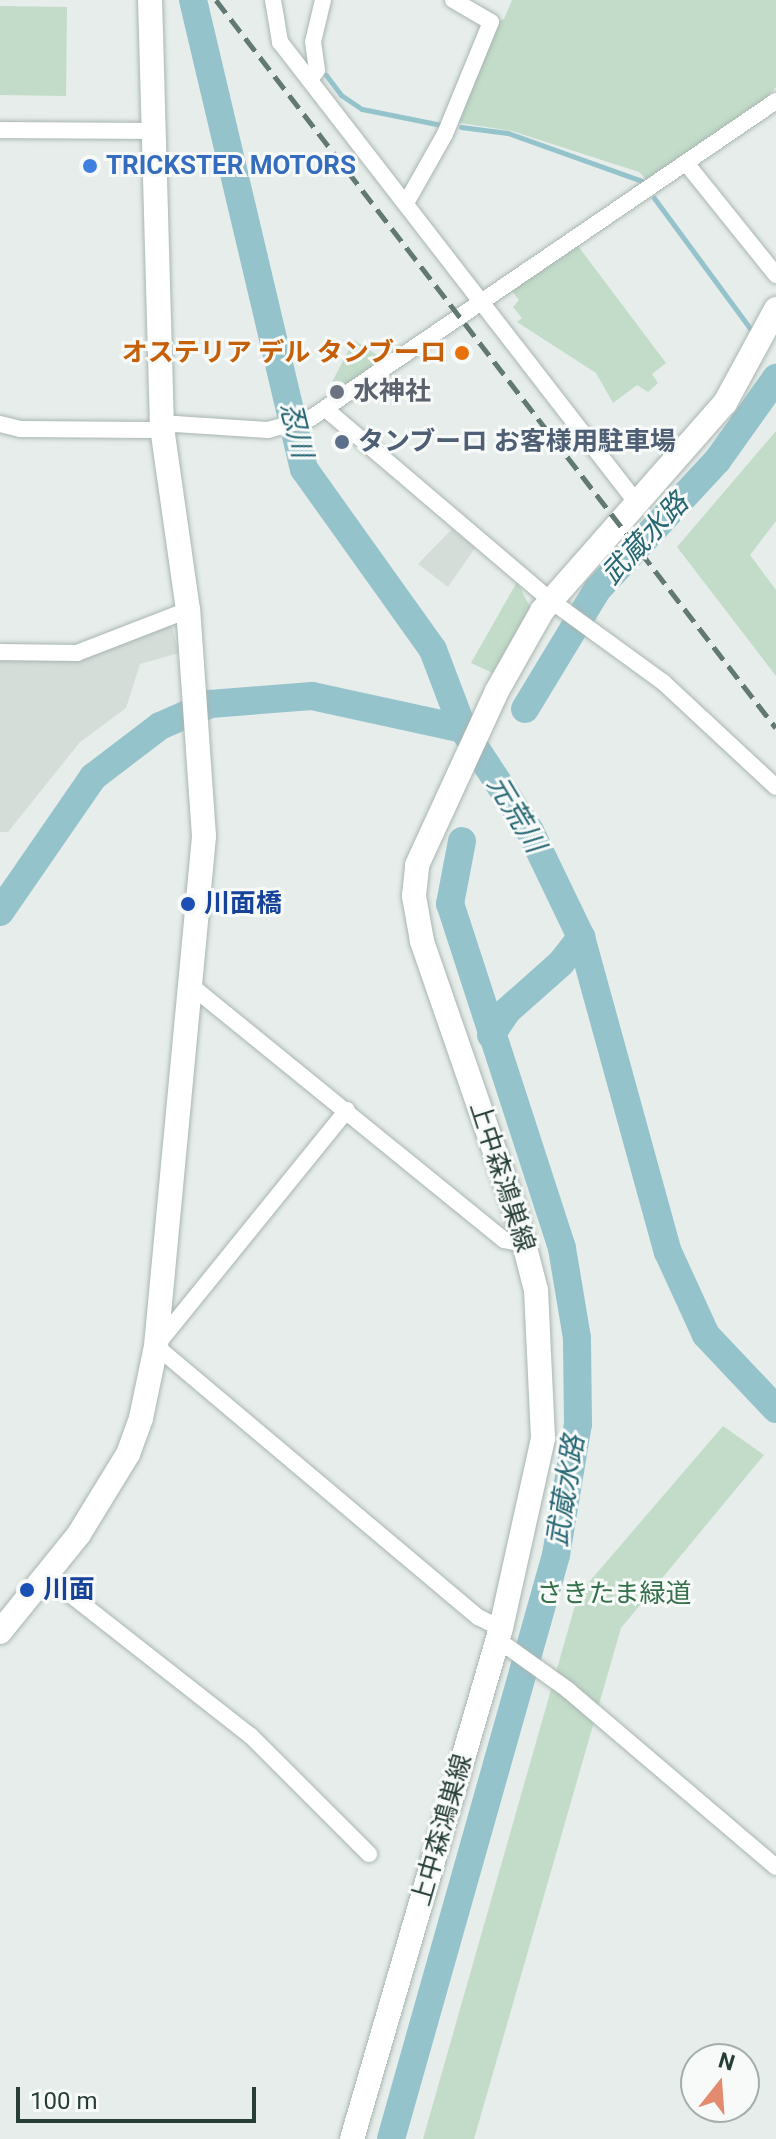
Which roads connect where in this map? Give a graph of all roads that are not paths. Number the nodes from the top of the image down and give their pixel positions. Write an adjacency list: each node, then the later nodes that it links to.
1 (150, 0): 9 (main road)
2 (273, 0): 6 (street)
3 (323, 0): 6 (street)
4 (453, 0): 5 (street)
5 (473, 4): 11 (street)
6 (310, 80): 11 (street)
7 (776, 101): 10 (street)
8 (0, 130): 9 (street)
9 (153, 131): 17 (main road)
10 (686, 163): 12 (street); 13 (street)
11 (406, 203): 13 (street)
12 (776, 275)
13 (483, 303): 15 (street); 18 (street)
14 (776, 309): 18 (main road, 上中森鴻巣線)
15 (328, 411): 17 (street); 19 (street)
16 (0, 424): 17 (street)
17 (162, 428): 20 (main road)
18 (636, 502): 19 (main road, 上中森鴻巣線)
19 (556, 605): 22 (street); 25 (main road, 上中森鴻巣線)
20 (188, 610): 21 (street); 23 (main road)
21 (0, 652)
22 (776, 787)
23 (189, 984): 24 (street); 26 (main road)
24 (347, 1110): 25 (street); 26 (street)
25 (526, 1244): 29 (main road, 上中森鴻巣線)
26 (156, 1346): 27 (main road); 29 (street)
27 (48, 1577): 28 (main road); 30 (street)
28 (0, 1632)
29 (504, 1638): 31 (street); 32 (main road, 上中森鴻巣線)
30 (369, 1854)
31 (776, 1867)
32 (352, 2139)

